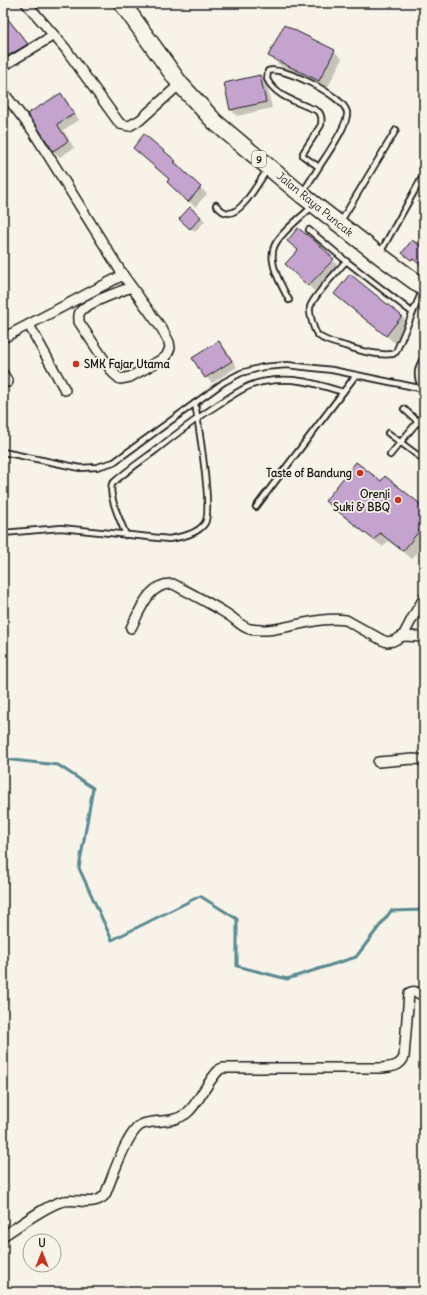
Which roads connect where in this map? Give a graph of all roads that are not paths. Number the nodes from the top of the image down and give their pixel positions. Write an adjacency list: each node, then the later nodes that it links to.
1 (26, 3): 3 (street)
2 (122, 3): 5 (highway, Jalan Raya Puncak / 9)
3 (54, 35): 4 (street); 5 (street)
4 (3, 66)
5 (180, 84): 8 (highway, Jalan Raya Puncak / 9)
6 (3, 92): 18 (street)
7 (396, 130): 14 (lane)
8 (269, 167): 11 (highway, Jalan Raya Puncak / 9); 13 (lane)
9 (319, 167): 9 (lane); 11 (lane)
10 (424, 174): 16 (lane)
11 (302, 194): 12 (highway, Jalan Raya Puncak / 9)
12 (315, 205): 14 (highway, Jalan Raya Puncak / 9); 21 (lane)
13 (216, 206)
14 (339, 224): 16 (highway, Jalan Raya Puncak / 9)
15 (309, 230): 17 (lane)
16 (379, 255): 20 (highway, Jalan Raya Puncak / 9)
17 (346, 261): 22 (lane); 22 (lane)
18 (123, 275): 19 (street); 23 (street)
19 (131, 287): 19 (street)
20 (424, 288): 22 (lane)
21 (289, 300)
22 (413, 313)
23 (29, 325): 24 (street); 28 (street)
24 (3, 338)
25 (424, 357): 27 (lane)
26 (356, 375): 27 (lane); 29 (lane); 30 (lane)
27 (423, 389)
28 (65, 390)
29 (343, 392): 33 (lane); 41 (lane)
30 (195, 403): 33 (lane); 38 (lane)
31 (404, 409): 34 (lane)
32 (424, 414): 34 (lane)
33 (197, 418): 43 (lane); 43 (lane)
34 (417, 422): 35 (lane); 37 (lane)
35 (424, 427)
36 (388, 433): 37 (lane)
37 (400, 443): 39 (lane); 40 (lane)
38 (3, 452)
39 (390, 455)
40 (424, 460)
41 (256, 507)
42 (3, 533): 43 (lane)
43 (126, 535)
44 (424, 598): 46 (street)
45 (131, 628): 46 (street)
46 (403, 636): 47 (street)
47 (424, 637)
48 (424, 760): 49 (street)
49 (378, 762)
50 (424, 996): 51 (street)
51 (3, 1236)

